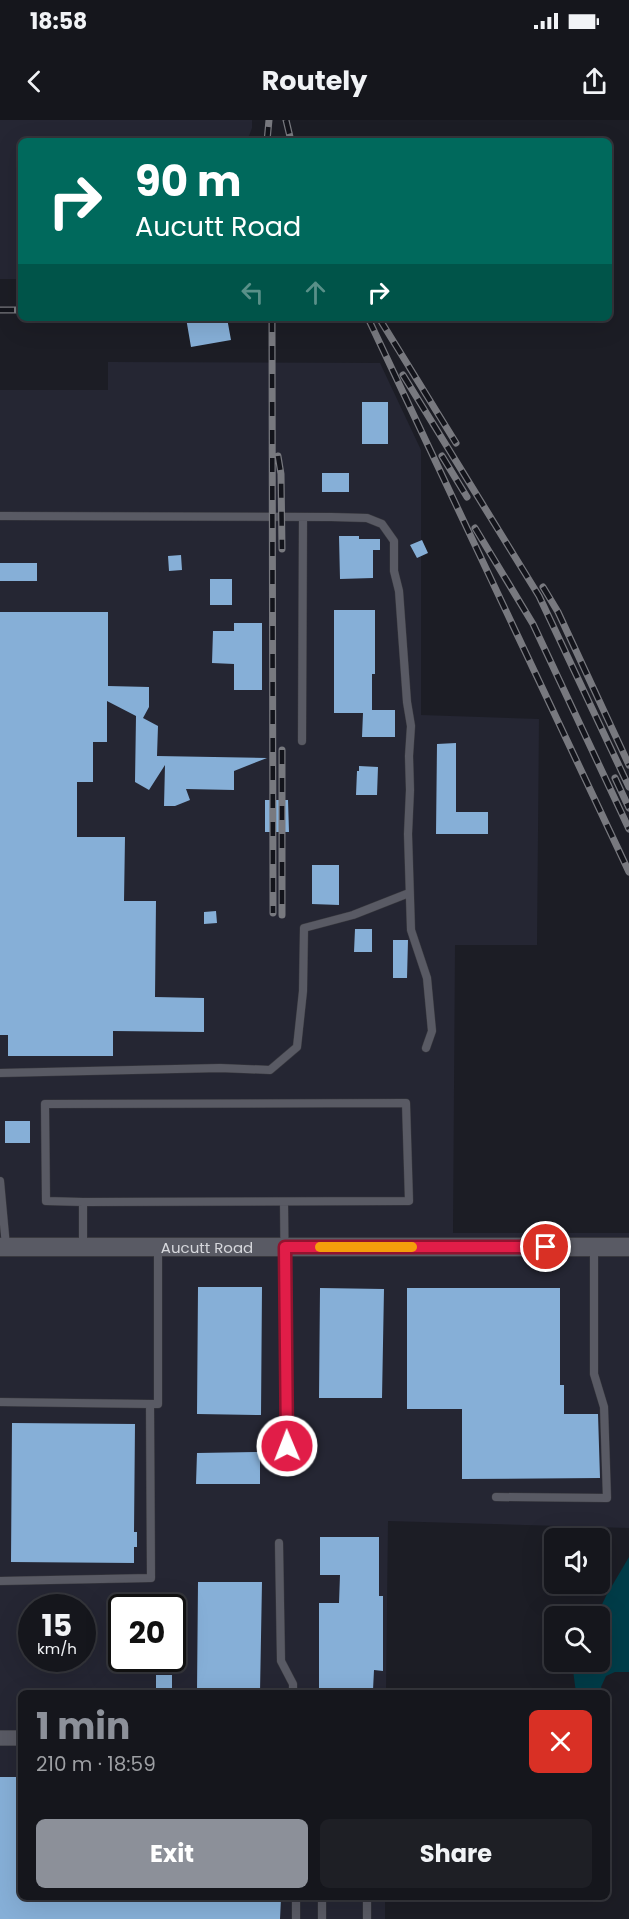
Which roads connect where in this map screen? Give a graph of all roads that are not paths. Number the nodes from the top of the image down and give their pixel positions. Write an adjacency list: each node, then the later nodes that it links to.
1 (0, 516): 2 (lane)
2 (303, 517): 3 (lane); 4 (lane)
3 (302, 741)
4 (410, 894): 5 (lane); 6 (lane)
5 (426, 1048)
6 (0, 1073)
7 (0, 1181): 11 (lane)
8 (83, 1202): 9 (lane); 9 (lane); 12 (lane)
9 (284, 1202): 14 (lane)
10 (629, 1246): 15 (street, Aucutt Road)
11 (3, 1247): 12 (street, Aucutt Road)
12 (83, 1247): 13 (street, Aucutt Road)
13 (158, 1247): 14 (street, Aucutt Road); 17 (lane)
14 (285, 1247): 15 (street, Aucutt Road); 18 (lane)
15 (594, 1247): 19 (lane)
16 (0, 1402): 17 (lane)
17 (150, 1404): 21 (lane)
18 (287, 1468)
19 (496, 1497)
20 (279, 1543): 22 (lane)
21 (0, 1581)
22 (293, 1690)
23 (0, 1738): 24 (street)
24 (18, 1738)
25 (296, 1900): 28 (lane)
26 (322, 1900): 29 (lane)
27 (367, 1900): 30 (lane)
28 (296, 1919)
29 (322, 1919)
30 (367, 1919)

